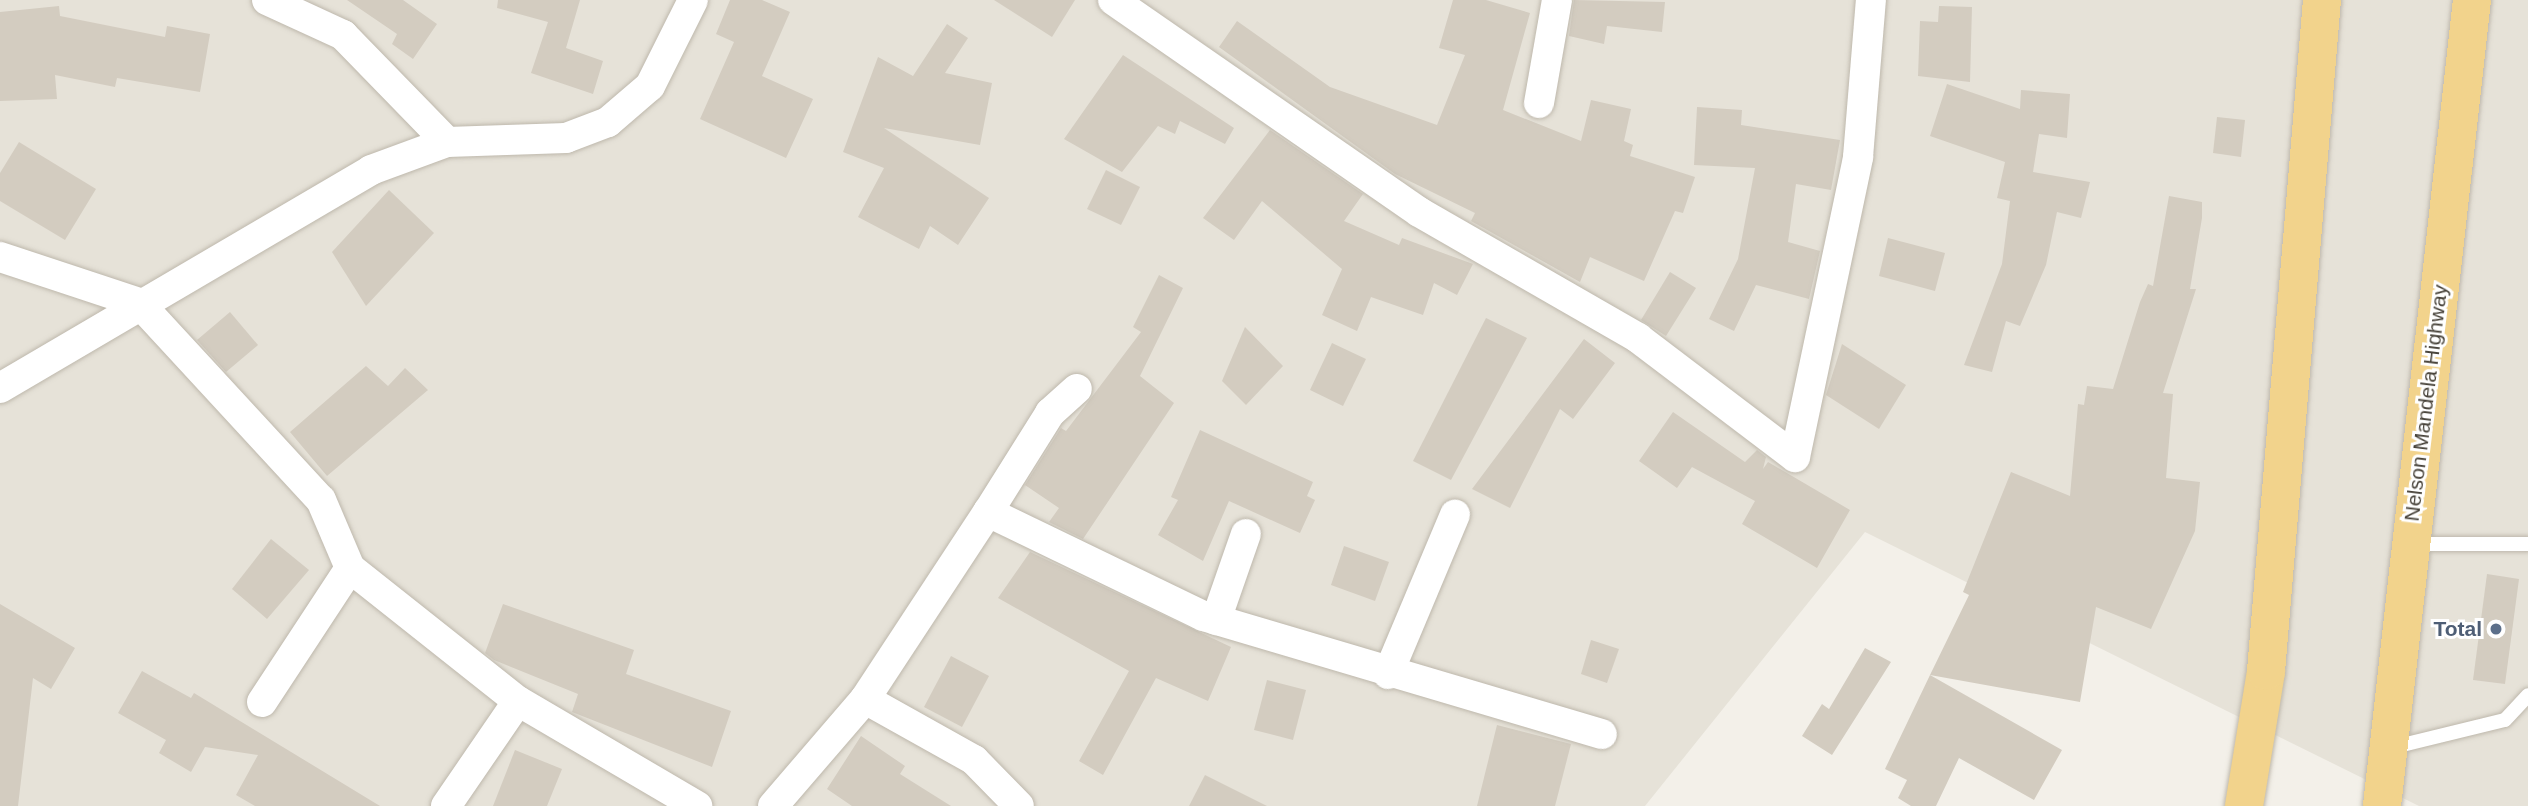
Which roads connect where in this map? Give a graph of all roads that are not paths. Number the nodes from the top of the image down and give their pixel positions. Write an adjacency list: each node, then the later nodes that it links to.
1 (267, 0): 9 (street)
2 (693, 0): 9 (street)
3 (1112, 0): 5 (street)
4 (1558, 0): 8 (street)
5 (1871, 0)
6 (2322, 0): 32 (highway)
7 (2472, 0): 17 (highway, Nelson Mandela Highway)
8 (1539, 103)
9 (447, 142): 11 (street)
10 (0, 257): 11 (street)
11 (139, 303): 12 (street); 19 (street)
12 (0, 388)
13 (1077, 389): 14 (street)
14 (988, 512): 20 (street); 23 (street)
15 (1455, 514): 21 (street)
16 (1246, 534): 20 (street)
17 (2410, 544): 18 (lane); 27 (highway, Nelson Mandela Highway)
18 (2528, 544)
19 (350, 568): 24 (street); 25 (street)
20 (1216, 620): 21 (street)
21 (1388, 674): 26 (street)
22 (2528, 695): 27 (lane)
23 (865, 699): 30 (street); 31 (street)
24 (518, 701): 28 (street); 29 (street)
25 (262, 702)
26 (1602, 734)
27 (2389, 748): 33 (highway, Nelson Mandela Highway)
28 (446, 806)
29 (696, 806)
30 (773, 806)
31 (1019, 806)
32 (2244, 806)
33 (2382, 806)

